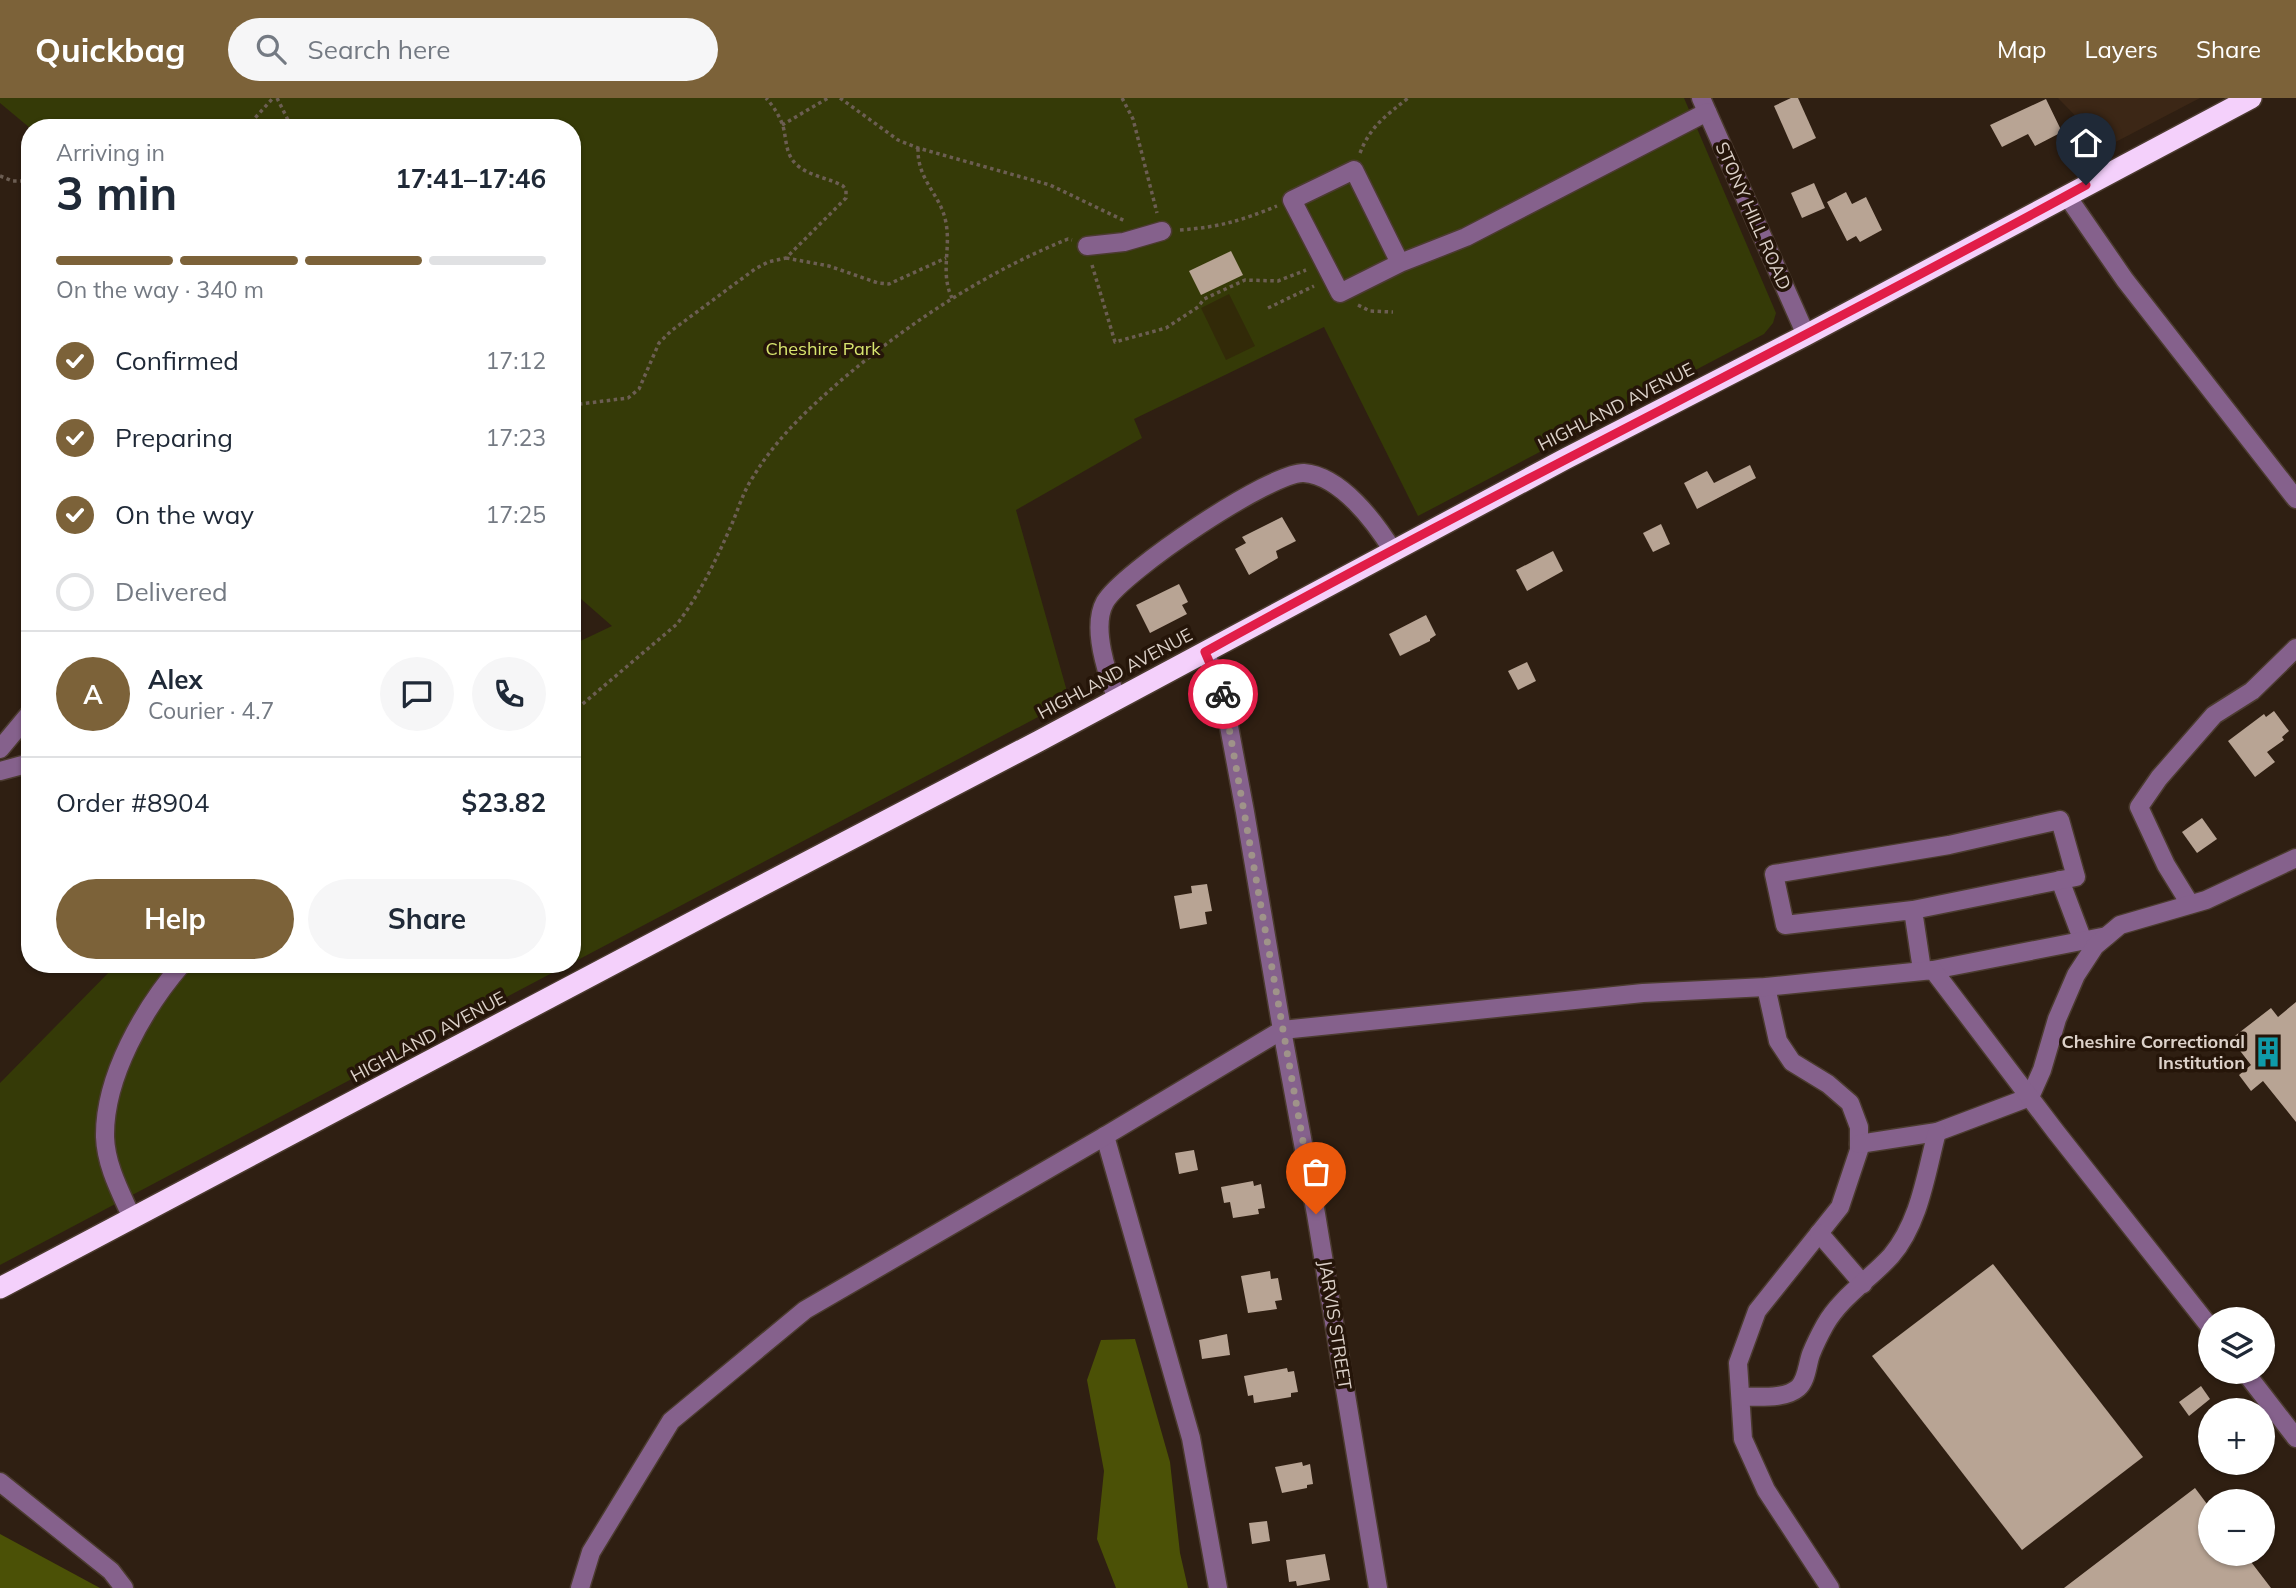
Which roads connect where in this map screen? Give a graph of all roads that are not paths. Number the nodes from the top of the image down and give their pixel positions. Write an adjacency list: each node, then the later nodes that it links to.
1 (2251, 98): 3 (highway, HIGHLAND AVENUE)
2 (1704, 105): 6 (street); 7 (street, STONY HILL ROAD)
3 (2067, 196): 7 (highway, HIGHLAND AVENUE); 8 (street)
4 (1162, 231): 5 (street)
5 (1087, 246)
6 (1400, 263): 6 (street)
7 (1806, 335): 9 (highway, HIGHLAND AVENUE)
8 (2296, 499)
9 (1393, 551): 11 (highway, HIGHLAND AVENUE); 12 (street)
10 (2296, 648): 19 (street)
11 (1205, 652): 12 (highway, HIGHLAND AVENUE); 26 (street, JARVIS STREET)
12 (1118, 699): 31 (highway, HIGHLAND AVENUE)
13 (21, 724): 14 (street)
14 (0, 749)
15 (21, 765): 16 (street)
16 (0, 771)
17 (2296, 858): 19 (street)
18 (2060, 880): 20 (street); 20 (street); 22 (street)
19 (2190, 904): 21 (street)
20 (1913, 909): 23 (street)
21 (2107, 936): 22 (street); 27 (street)
22 (2083, 941): 23 (street)
23 (1928, 970): 25 (street); 27 (street)
24 (175, 973): 31 (street)
25 (1766, 986): 26 (street); 30 (street)
26 (1282, 1030): 29 (street); 43 (street, JARVIS STREET)
27 (2030, 1097): 28 (street); 35 (street)
28 (1937, 1132): 30 (street); 33 (street)
29 (1105, 1136): 41 (street); 42 (street)
30 (1859, 1144): 32 (street)
31 (132, 1218): 34 (highway, HIGHLAND AVENUE)
32 (1819, 1233): 33 (street); 37 (street)
33 (1863, 1284): 37 (street)
34 (0, 1288)
35 (2198, 1312)
36 (2254, 1384): 38 (street)
37 (1741, 1397): 44 (street)
38 (2296, 1438)
39 (0, 1482): 40 (street)
40 (124, 1588)
41 (580, 1588)
42 (1218, 1588)
43 (1378, 1588)
44 (1830, 1588)

